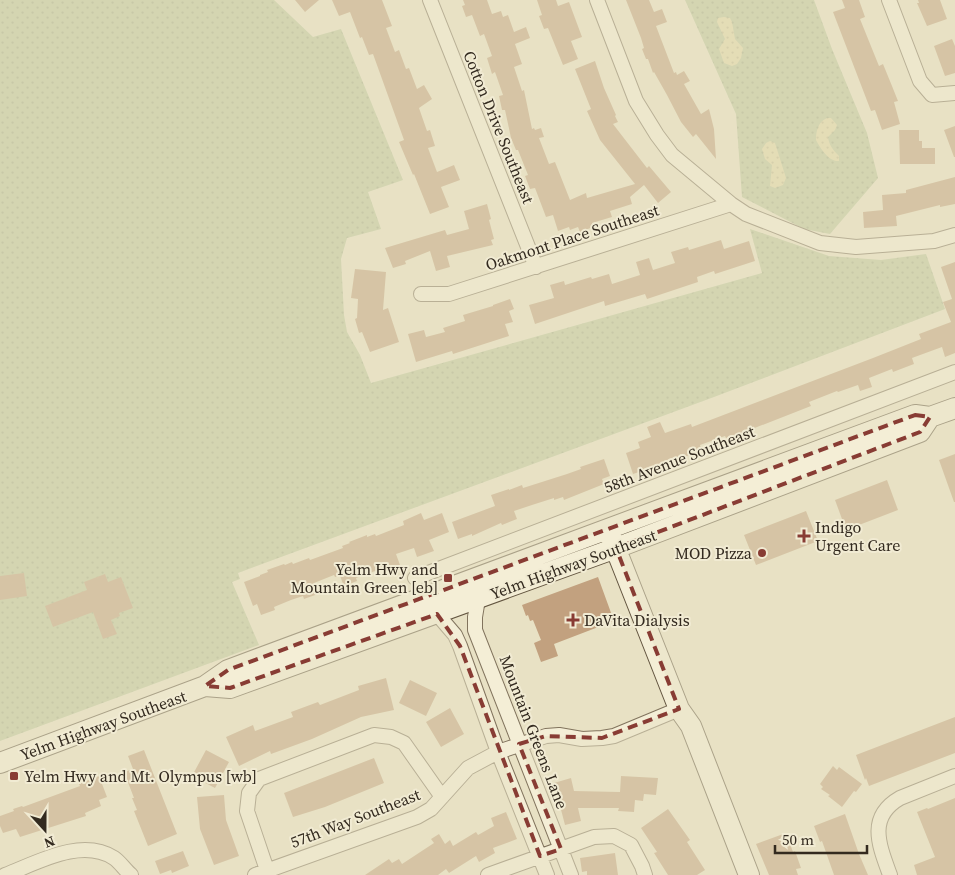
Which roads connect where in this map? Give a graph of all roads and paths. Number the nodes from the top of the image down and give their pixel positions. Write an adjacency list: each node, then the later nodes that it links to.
1 (430, 0): 7 (street, Cotton Drive Southeast)
2 (597, 0): 5 (street)
3 (889, 0): 4 (street)
4 (955, 93)
5 (731, 204): 6 (street); 7 (street, Oakmont Place Southeast)
6 (955, 235)
7 (536, 267): 8 (street, Oakmont Place Southeast)
8 (421, 294)
9 (955, 372): 12 (street, 58th Avenue Southeast)
10 (955, 408): 11 (main road, Yelm Highway Southeast)
11 (612, 539): 13 (main road, Yelm Highway Southeast); 15 (main road, Yelm Highway Southeast); 16 (main road)
12 (415, 578)
13 (478, 599): 14 (main road, Yelm Highway Southeast); 17 (street, Mountain Greens Lane)
14 (437, 614): 15 (main road, Yelm Highway Southeast); 18 (street)
15 (205, 686): 19 (main road, Yelm Highway Southeast)
16 (679, 709): 17 (street, 57th Way Southeast); 31 (main road); 32 (main road)
17 (520, 744): 18 (street, 57th Way Southeast); 22 (street, Mountain Greens Lane)
18 (498, 752): 21 (street, 57th Way Southeast); 23 (street)
19 (0, 763)
20 (955, 776): 33 (street)
21 (442, 798): 24 (street, 57th Way Southeast); 24 (street)
22 (561, 849): 23 (street); 29 (street, Mountain Greens Lane); 30 (street)
23 (540, 856): 27 (street); 28 (street)
24 (261, 873)
25 (5, 875): 26 (street)
26 (130, 875)
27 (488, 875)
28 (547, 875)
29 (571, 875)
30 (645, 875)
31 (734, 875)
32 (749, 875)
33 (890, 875)

